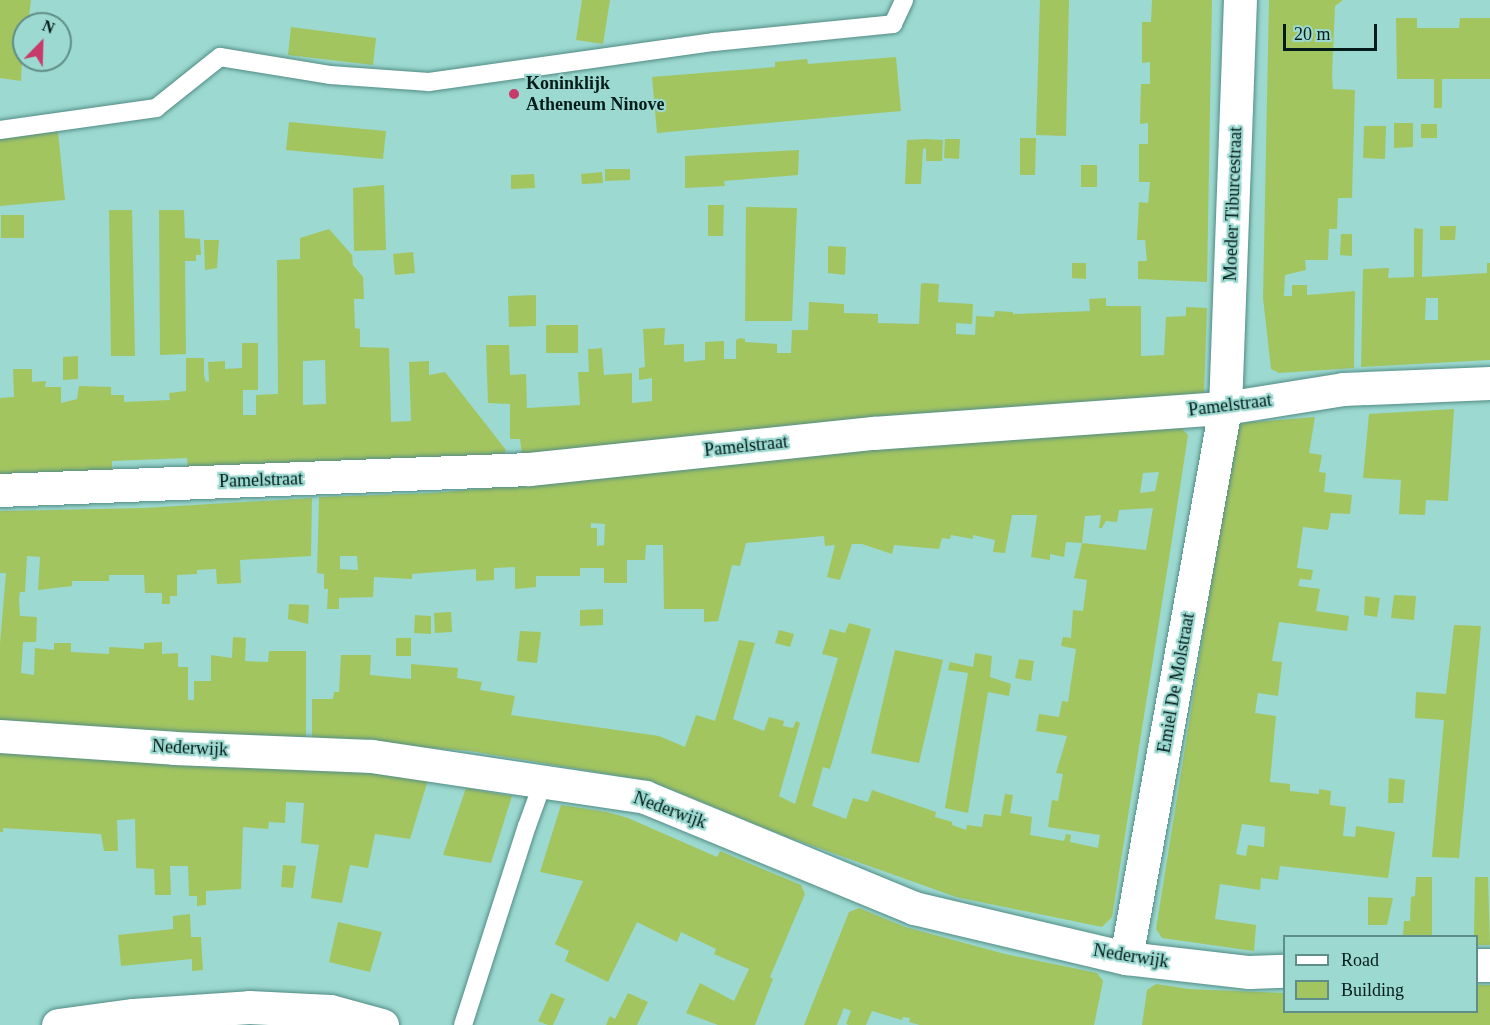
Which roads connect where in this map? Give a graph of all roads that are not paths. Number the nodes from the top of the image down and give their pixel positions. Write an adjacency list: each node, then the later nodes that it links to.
1 (904, 0): 3 (lane)
2 (1240, 0): 5 (street, Moeder Tiburcestraat)
3 (0, 130)
4 (1490, 383): 5 (street, Pamelstraat)
5 (1225, 408): 6 (street, Pamelstraat); 9 (street, Emiel De Molstraat)
6 (0, 490)
7 (0, 736): 8 (street, Nederwijk)
8 (543, 783): 9 (street, Nederwijk); 13 (lane)
9 (1126, 958): 10 (street, Nederwijk)
10 (1283, 971)
11 (58, 1025): 12 (street)
12 (382, 1025)
13 (463, 1025)

